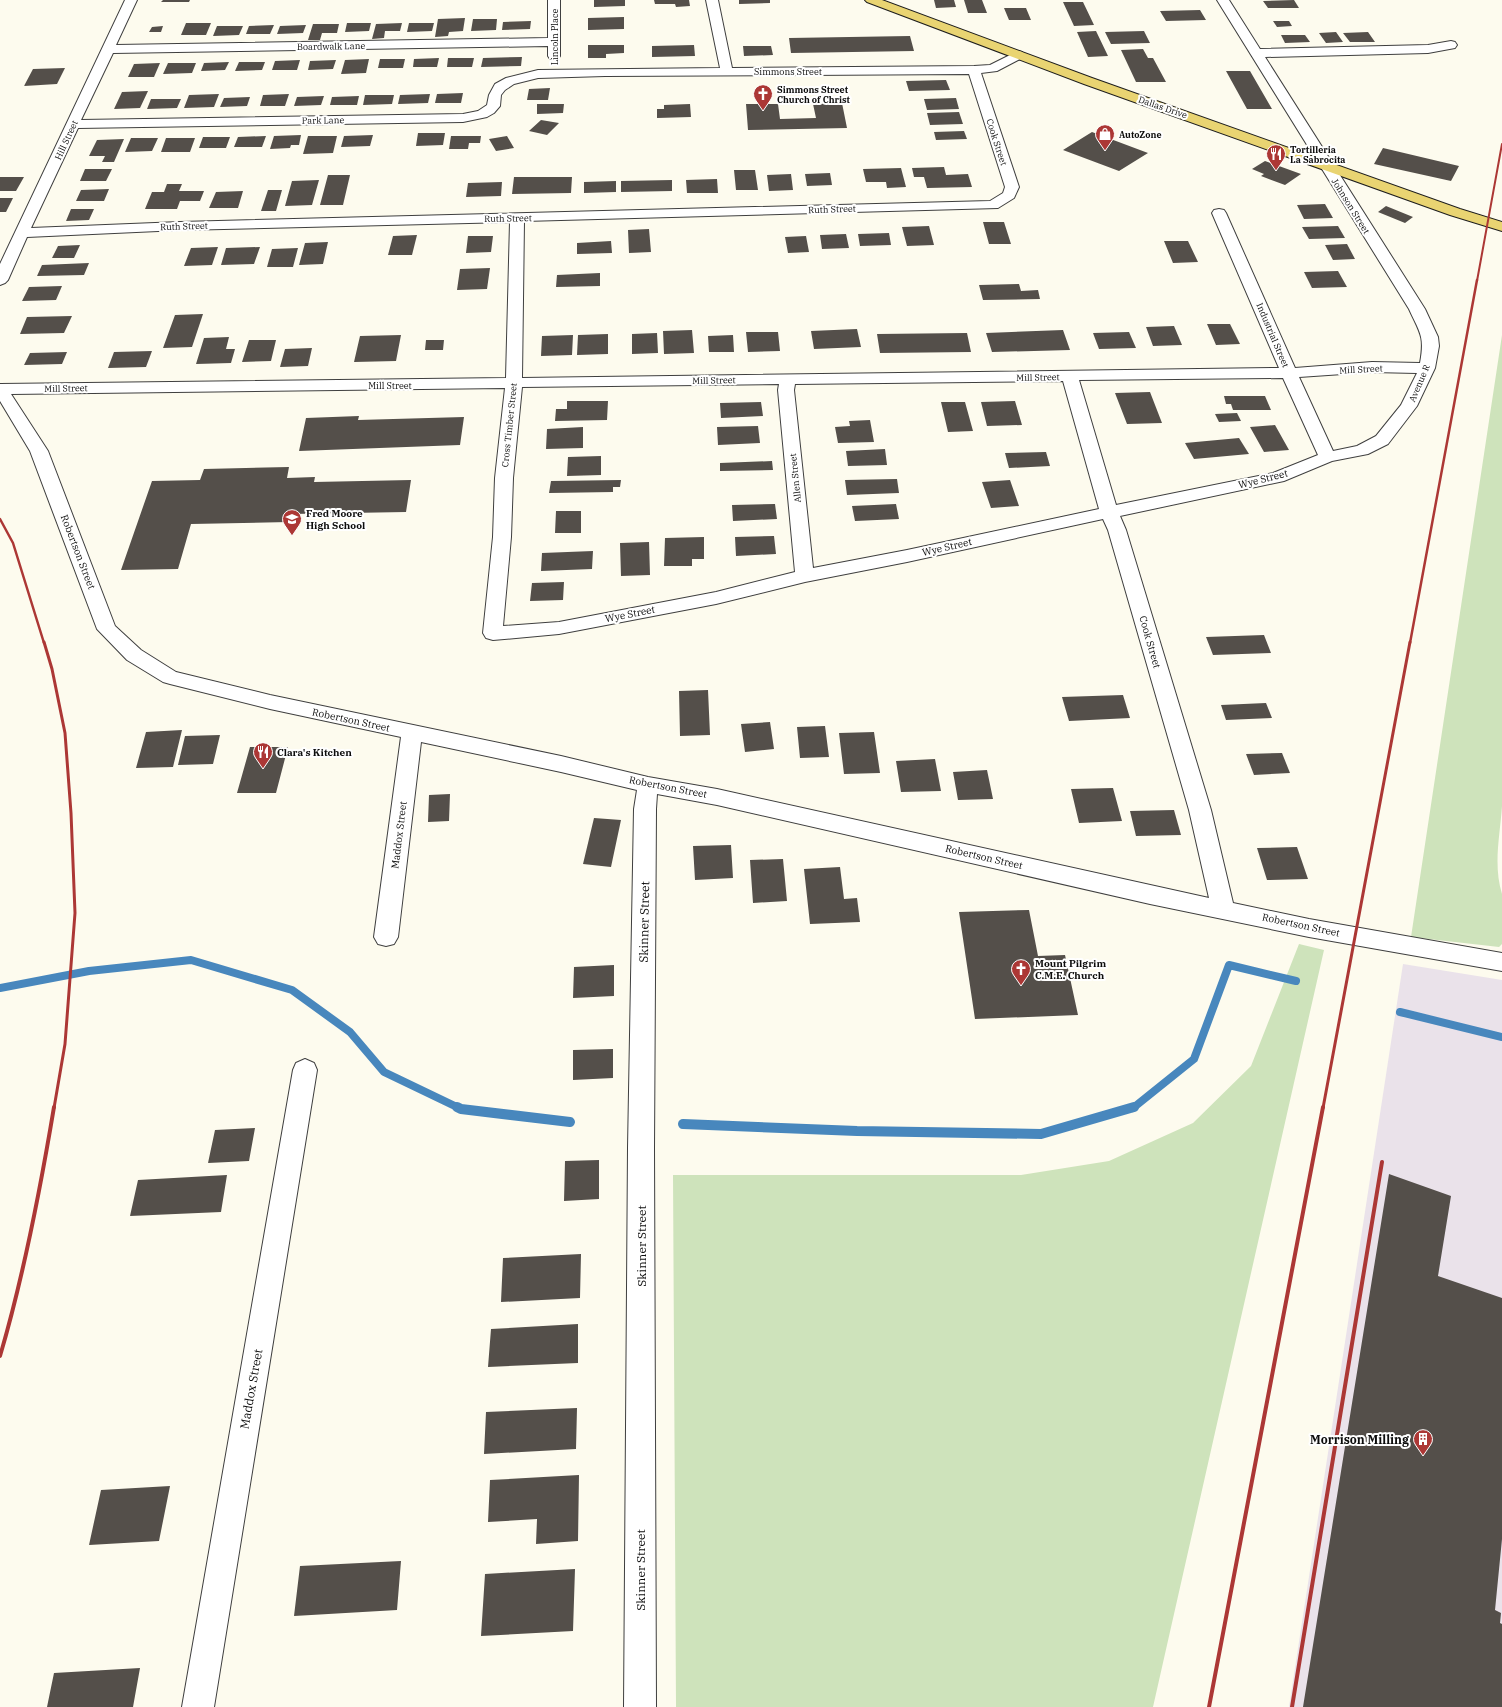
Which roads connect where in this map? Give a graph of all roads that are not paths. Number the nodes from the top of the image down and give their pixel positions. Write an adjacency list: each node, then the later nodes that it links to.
1 (131, 0): 8 (street, Hill Street)
2 (554, 0): 6 (street, Lincoln Place)
3 (712, 0): 12 (street)
4 (871, 0): 10 (main road, Dallas Drive)
5 (1223, 0): 9 (street, Johnson Street)
6 (554, 42): 8 (street, Boardwalk Lane); 13 (street, Lincoln Place)
7 (1451, 45): 9 (street)
8 (108, 49): 14 (street, Hill Street)
9 (1256, 53): 15 (street, Johnson Street)
10 (1018, 55): 11 (street, Simmons Street); 15 (main road, Dallas Drive)
11 (974, 70): 12 (street, Simmons Street); 16 (street, Cook Street)
12 (726, 72): 13 (street, Simmons Street)
13 (554, 73): 14 (street, Park Lane)
14 (73, 124): 21 (street, Hill Street)
15 (1327, 166): 17 (main road, Dallas Drive); 24 (street, Johnson Street)
16 (993, 205): 19 (street, Ruth Street)
17 (1455, 212): 20 (main road, Dallas Drive); 22 (main road, Dallas Drive)
18 (1219, 213): 26 (street, Industrial Street)
19 (517, 217): 21 (street, Ruth Street); 29 (street, Cross Timber Street)
20 (1502, 227)
21 (22, 233): 23 (street, Hill Street)
22 (1502, 235)
23 (0, 280)
24 (1416, 309): 25 (street, Avenue R)
25 (1427, 368): 26 (street, Mill Street); 31 (street, Avenue R)
26 (1289, 373): 27 (street, Mill Street); 32 (street, Industrial Street)
27 (1070, 376): 28 (street, Mill Street); 33 (street, Cook Street)
28 (788, 380): 29 (street, Mill Street); 34 (street, Allen Street)
29 (514, 384): 30 (street, Mill Street); 35 (street, Cross Timber Street)
30 (0, 390): 36 (street, Robertson Street)
31 (1390, 430): 32 (street, Wye Street)
32 (1327, 457): 33 (street, Wye Street)
33 (1109, 512): 34 (street, Wye Street); 38 (street, Cook Street)
34 (805, 576): 35 (street, Wye Street)
35 (493, 633)
36 (412, 733): 37 (street, Robertson Street); 39 (street, Maddox Street)
37 (648, 784): 38 (street, Robertson Street); 43 (street, Skinner Street)
38 (1223, 909): 40 (street, Robertson Street)
39 (386, 937)
40 (1502, 962)
41 (305, 1070): 42 (street, Maddox Street)
42 (198, 1707)
43 (640, 1707)

